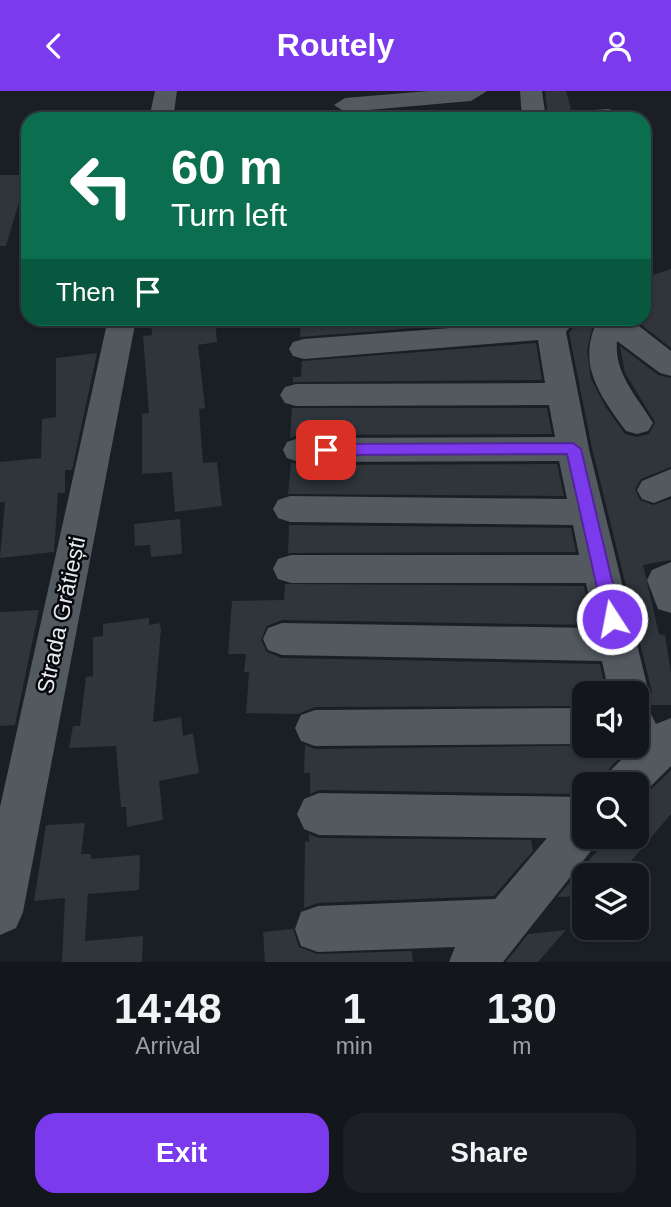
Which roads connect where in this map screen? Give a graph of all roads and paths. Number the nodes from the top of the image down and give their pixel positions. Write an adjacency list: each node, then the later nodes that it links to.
1 (166, 91): 5 (street)
2 (476, 91): 4 (street)
3 (531, 91): 6 (street)
4 (345, 105)
5 (162, 112)
6 (533, 112)
7 (121, 326): 33 (street, Strada Grătiești)
8 (537, 326): 12 (street)
9 (557, 326): 14 (street)
10 (609, 326): 16 (street)
11 (621, 326): 13 (street)
12 (304, 349)
13 (671, 366)
14 (562, 394): 15 (street); 17 (street)
15 (296, 395)
16 (637, 423)
17 (573, 449): 18 (street); 20 (street)
18 (299, 450)
19 (290, 509): 20 (street)
20 (588, 512): 22 (street)
21 (291, 569): 22 (street)
22 (602, 569): 26 (street)
23 (671, 577): 24 (street)
24 (671, 598)
25 (282, 639): 26 (street)
26 (617, 645): 27 (street)
27 (626, 681)
28 (572, 726): 29 (street)
29 (315, 728)
30 (319, 814): 31 (street)
31 (572, 818)
32 (572, 842): 34 (street)
33 (0, 912)
34 (508, 922): 35 (street); 36 (street)
35 (318, 929)
36 (473, 962)

